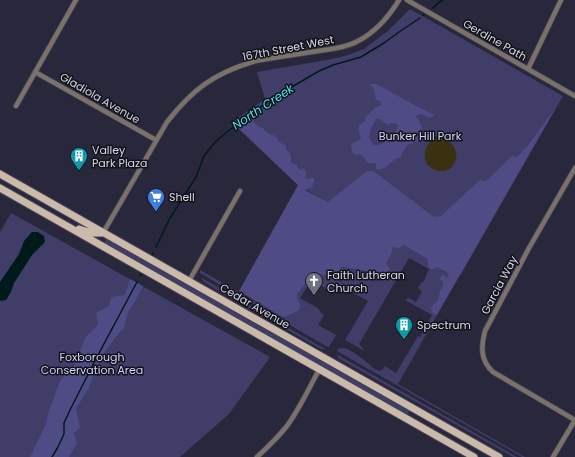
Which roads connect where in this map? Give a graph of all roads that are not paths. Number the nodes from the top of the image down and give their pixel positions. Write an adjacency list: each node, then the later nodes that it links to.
1 (76, 0): 6 (street)
2 (398, 0): 9 (street, 167th Street West)
3 (407, 0): 5 (street, Gerdine Path)
4 (561, 0): 5 (street)
5 (528, 69): 7 (street, Gerdine Path)
6 (35, 72): 8 (street); 9 (street, Gladiola Avenue)
7 (575, 96)
8 (16, 106)
9 (156, 140): 15 (street, 167th Street West)
10 (575, 168): 18 (street, Garcia Way)
11 (0, 174): 15 (main road, Cedar Avenue)
12 (0, 188): 14 (main road)
13 (240, 191): 16 (street)
14 (66, 225): 15 (main road); 17 (main road)
15 (103, 233): 16 (main road, Cedar Avenue)
16 (189, 281): 21 (main road, Cedar Avenue)
17 (319, 370): 19 (street); 20 (main road)
18 (575, 420): 22 (street)
19 (257, 457)
20 (474, 457)
21 (499, 457)
22 (553, 457)

